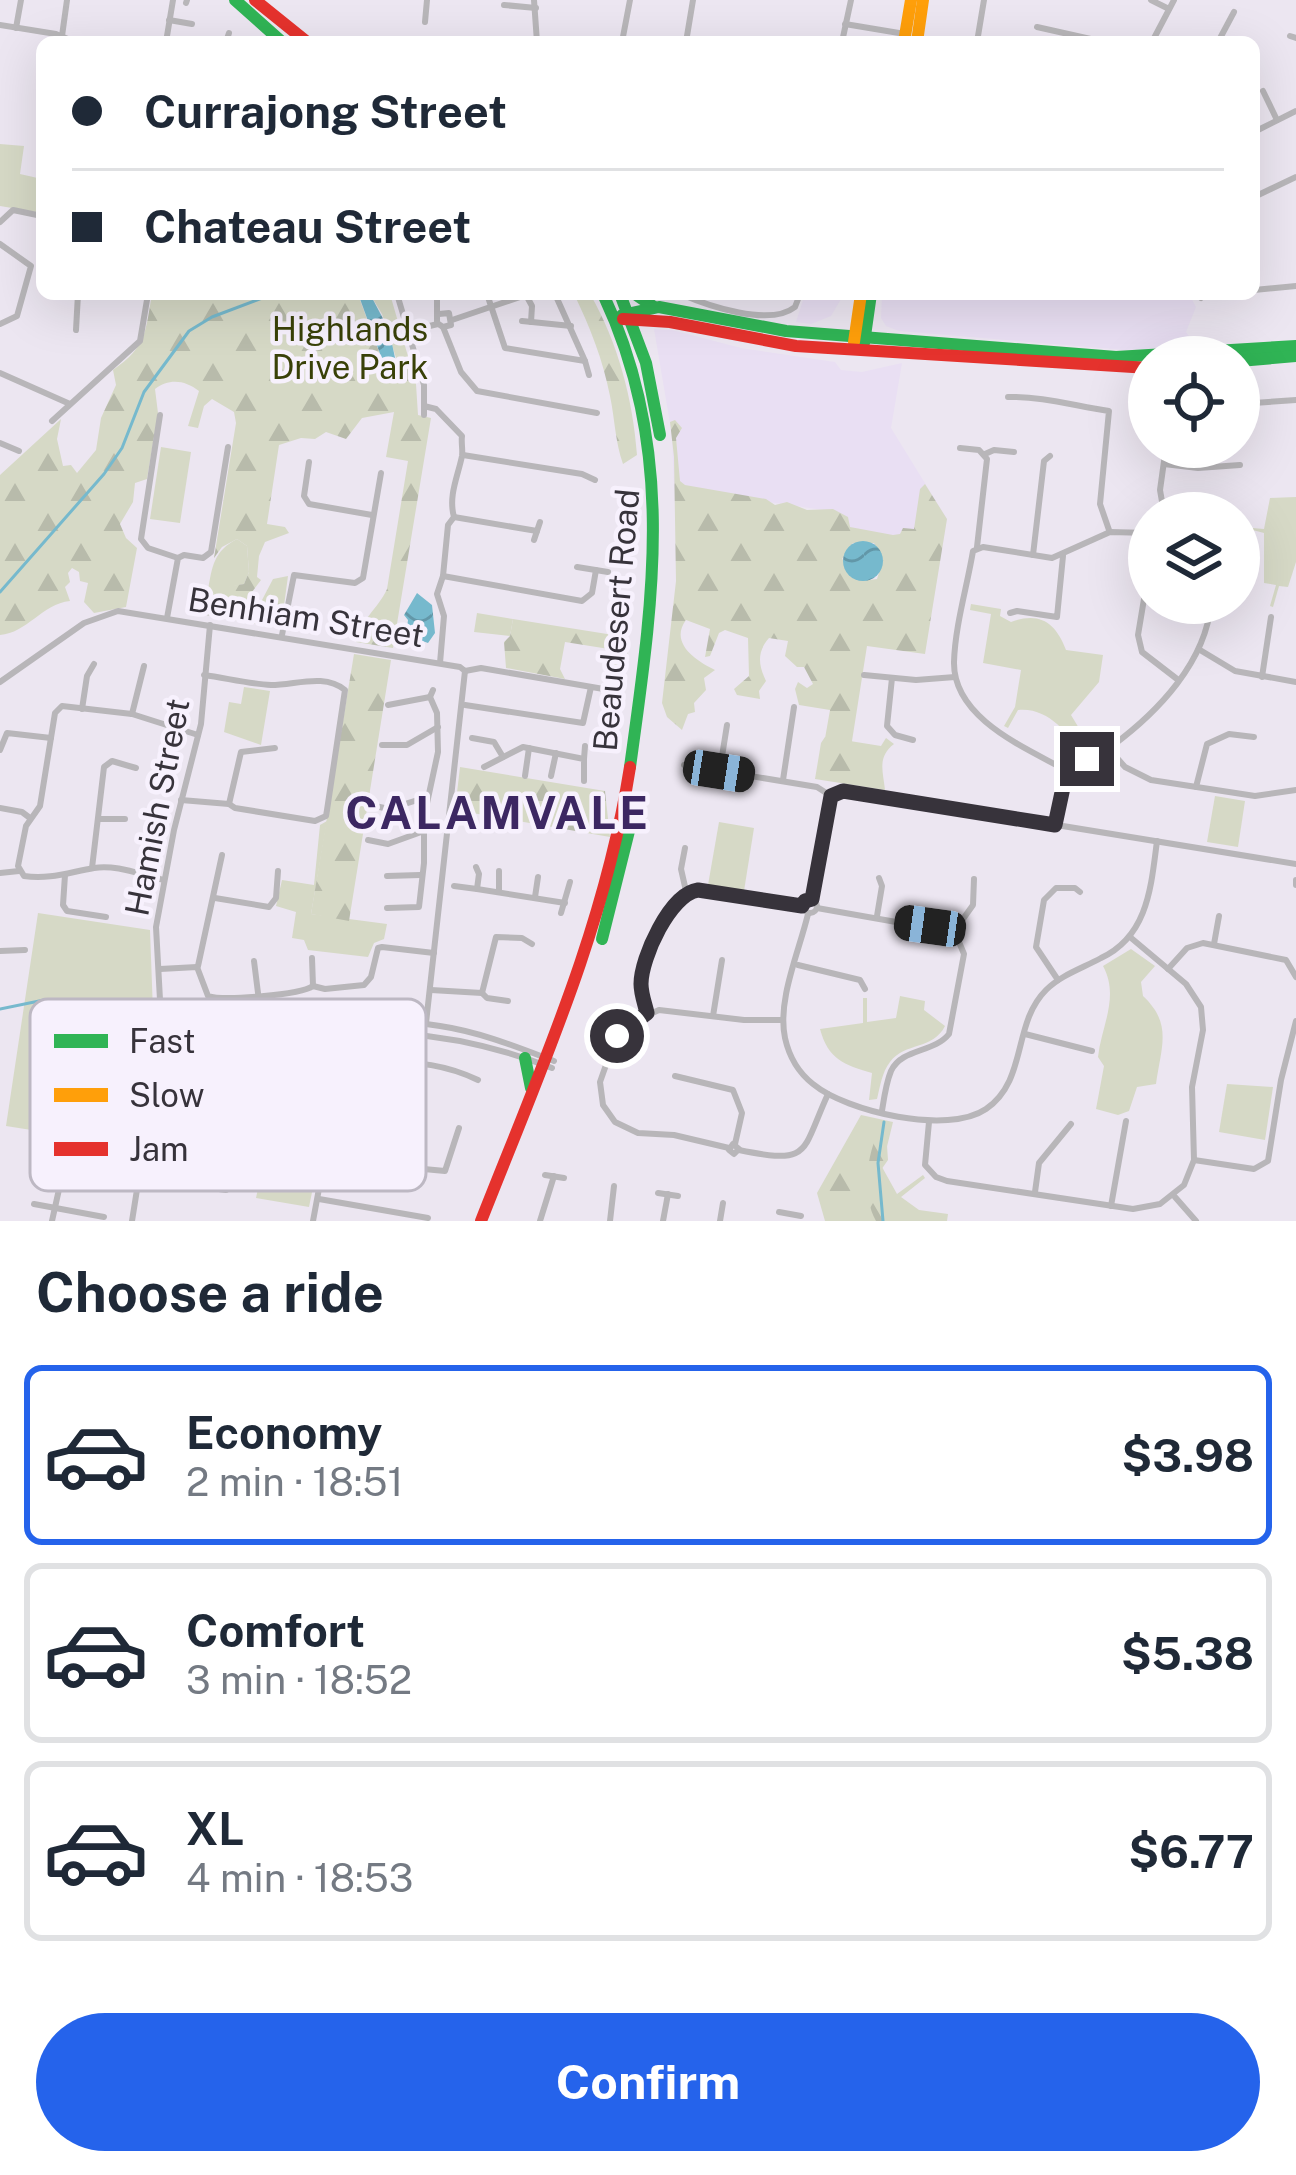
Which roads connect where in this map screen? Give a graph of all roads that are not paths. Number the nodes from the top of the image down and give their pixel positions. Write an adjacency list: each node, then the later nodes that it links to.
1 (21, 0): 24 (street)
2 (68, 0): 26 (street)
3 (173, 0): 19 (street)
4 (235, 0): 28 (main road)
5 (256, 0): 29 (main road)
6 (427, 0): 20 (street)
7 (630, 0): 31 (street)
8 (693, 0): 32 (street)
9 (851, 0): 22 (street)
10 (911, 0): 35 (main road)
11 (923, 0): 36 (main road)
12 (984, 0): 37 (street)
13 (1150, 0): 17 (street)
14 (1174, 0): 17 (street)
15 (504, 4): 16 (street)
16 (535, 4): 30 (street)
17 (1169, 10): 39 (street)
18 (1234, 12): 40 (street)
19 (170, 20): 21 (street); 27 (street)
20 (425, 22)
21 (192, 24)
22 (845, 24): 33 (street); 34 (street)
23 (0, 25): 24 (street)
24 (16, 28): 26 (street)
25 (1037, 28): 38 (street)
26 (62, 36)
27 (167, 36)
28 (275, 36)
29 (300, 36)
30 (537, 36)
31 (623, 36)
32 (687, 36)
33 (843, 36)
34 (895, 36)
35 (908, 36)
36 (909, 36)
37 (978, 36)
38 (1075, 36)
39 (1155, 36)
40 (1221, 36)
41 (1263, 91): 43 (street)
42 (1296, 111): 43 (street)
43 (1278, 120): 44 (street)
44 (1260, 129)
45 (1296, 177): 46 (street)
46 (1260, 194)
47 (36, 215): 48 (street)
48 (0, 222)
49 (0, 244): 70 (street)
50 (1296, 286): 51 (street)
51 (1260, 289)
52 (78, 300): 72 (street)
53 (147, 300): 90 (street)
54 (399, 300): 73 (street)
55 (439, 300): 69 (street)
56 (489, 300): 66 (street)
57 (508, 300): 66 (street)
58 (529, 300): 71 (street)
59 (558, 300): 71 (street)
60 (608, 300): 68 (main road, Beaudesert Road)
61 (621, 300): 68 (main road, Beaudesert Road)
62 (641, 300): 67 (main road)
63 (699, 300): 64 (street)
64 (797, 300)
65 (862, 304): 74 (main road); 76 (main road); 77 (main road)
66 (491, 305): 69 (street); 83 (street)
67 (654, 314): 68 (main road); 74 (main road); 75 (main road); 77 (main road)
68 (622, 317): 75 (main road, Beaudesert Road); 254 (main road, Beaudesert Road)
69 (444, 319): 73 (street); 91 (street)
70 (0, 324)
71 (571, 326): 83 (street)
72 (76, 330)
73 (408, 331): 102 (street)
74 (830, 334): 77 (main road)
75 (638, 337): 254 (main road, Beaudesert Road)
76 (883, 338): 77 (main road); 81 (main road)
77 (859, 343): 84 (main road)
78 (1296, 346): 79 (main road)
79 (1260, 349)
80 (1296, 356): 82 (main road)
81 (1128, 357)
82 (1260, 360)
83 (585, 361): 86 (street)
84 (1128, 366)
85 (0, 373): 90 (street)
86 (589, 375)
87 (1008, 398): 110 (street)
88 (1296, 400): 89 (street)
89 (1260, 403)
90 (70, 404): 93 (street)
91 (597, 413)
92 (160, 415): 94 (street)
93 (52, 421)
94 (159, 425): 95 (street); 115 (street)
95 (169, 427)
96 (0, 443): 99 (street)
97 (228, 448): 115 (street)
98 (960, 448): 101 (street)
99 (19, 451)
100 (1014, 452): 101 (street)
101 (986, 454): 112 (street)
102 (463, 455): 106 (street); 108 (street)
103 (1044, 457): 113 (street)
104 (310, 462): 107 (street)
105 (381, 473): 107 (street)
106 (595, 480)
107 (372, 515): 126 (street)
108 (454, 518): 109 (street); 119 (street)
109 (537, 531)
110 (1110, 532): 111 (street); 114 (street)
111 (1128, 532)
112 (977, 547): 113 (street); 134 (street)
113 (1033, 555): 114 (street)
114 (1063, 556): 120 (street)
115 (178, 558): 122 (street)
116 (577, 567): 117 (street)
117 (596, 570): 118 (street); 119 (street)
118 (608, 572)
119 (443, 576): 128 (street)
120 (1010, 614)
121 (1271, 617): 135 (street)
122 (167, 618): 123 (street, Benhiam Street); 138 (street, Benhiam Street)
123 (210, 624): 126 (street, Benhiam Street); 132 (street, Hamish Street)
124 (1140, 624): 137 (street)
125 (1206, 624): 127 (street)
126 (282, 635): 128 (street, Benhiam Street)
127 (1200, 650): 135 (street); 137 (street)
128 (440, 663): 131 (street, Benhiam Street)
129 (94, 664): 145 (street)
130 (145, 666): 146 (street)
131 (465, 671): 140 (street, Benhiam Street); 143 (street)
132 (204, 675): 149 (street, Hamish Street); 177 (street)
133 (864, 675): 136 (street)
134 (955, 677): 136 (street); 167 (street)
135 (1262, 677): 139 (street)
136 (892, 678): 153 (street)
137 (1178, 680): 158 (street)
138 (0, 682)
139 (1296, 682)
140 (591, 687): 141 (street, Benhiam Street); 143 (street)
141 (621, 692)
142 (388, 705): 148 (street)
143 (464, 705): 227 (street)
144 (794, 707): 170 (street)
145 (82, 709): 146 (street); 151 (street)
146 (132, 714): 149 (street)
147 (727, 725): 166 (street)
148 (438, 727): 154 (street); 175 (street)
149 (198, 735): 176 (street, Hamish Street)
150 (1254, 736): 172 (street)
151 (51, 738): 159 (street); 180 (street)
152 (472, 738): 161 (street)
153 (913, 740)
154 (382, 745)
155 (586, 746): 162 (street)
156 (275, 748): 177 (street)
157 (530, 748): 160 (street); 161 (street); 168 (street)
158 (1109, 749): 167 (street); 172 (street)
159 (0, 750)
160 (556, 752): 162 (street); 169 (street)
161 (507, 758): 163 (street)
162 (584, 758): 171 (street)
163 (484, 766)
164 (684, 766): 166 (street)
165 (136, 769): 181 (street)
166 (719, 771): 170 (street)
167 (1071, 773): 183 (street)
168 (525, 776)
169 (551, 776)
170 (783, 781): 174 (street)
171 (584, 782)
172 (1196, 787): 173 (street)
173 (1296, 790)
174 (831, 796): 183 (street); 211 (street)
175 (427, 797): 178 (street); 184 (street)
176 (181, 800): 177 (street); 202 (street, Hamish Street)
177 (229, 804)
178 (374, 806)
179 (0, 808): 180 (street)
180 (31, 818): 192 (street)
181 (100, 819): 182 (street); 191 (street)
182 (125, 819)
183 (1055, 825): 186 (street)
184 (424, 831): 185 (street); 196 (street)
185 (368, 839)
186 (1157, 842): 189 (street); 221 (street)
187 (685, 848): 207 (street)
188 (222, 856): 209 (street)
189 (1296, 864)
190 (476, 867): 205 (street)
191 (92, 868): 197 (street); 202 (street)
192 (20, 871): 195 (street); 197 (street)
193 (278, 871): 209 (street)
194 (499, 872): 206 (street)
195 (0, 873)
196 (420, 874): 198 (street); 213 (street)
197 (65, 875): 219 (street)
198 (387, 876)
199 (538, 877): 210 (street)
200 (879, 878): 217 (street)
201 (974, 879): 220 (street)
202 (164, 880): 234 (street, Hamish Street)
203 (570, 882): 212 (street)
204 (454, 886): 205 (street)
205 (477, 890): 206 (street)
206 (499, 892): 210 (street)
207 (686, 892): 215 (street); 245 (street)
208 (1080, 892): 237 (street)
209 (215, 898): 233 (street)
210 (535, 898): 212 (street)
211 (812, 899): 214 (street); 215 (street)
212 (565, 903): 216 (street)
213 (387, 908)
214 (817, 908): 215 (street); 217 (street)
215 (805, 910): 232 (street)
216 (561, 913)
217 (877, 916): 220 (street)
218 (1219, 916): 223 (street)
219 (106, 917)
220 (953, 933): 260 (street)
221 (1130, 937): 235 (street); 237 (street)
222 (532, 944): 242 (street)
223 (1214, 944): 230 (street); 235 (street)
224 (26, 950): 226 (street)
225 (1296, 950): 230 (street)
226 (0, 951)
227 (436, 954): 238 (street); 240 (street)
228 (312, 958): 238 (street)
229 (722, 960): 246 (street)
230 (1286, 960): 236 (street)
231 (254, 961): 241 (street)
232 (796, 964): 239 (street); 248 (street)
233 (197, 968): 234 (street); 241 (street)
234 (160, 969): 243 (street, Hamish Street)
235 (1168, 969): 266 (street)
236 (1294, 974)
237 (1058, 980): 251 (street)
238 (314, 986): 241 (street)
239 (865, 989)
240 (430, 990): 242 (street); 247 (street)
241 (258, 992)
242 (482, 993): 244 (street)
243 (162, 999)
244 (508, 1001)
245 (647, 1013): 246 (street); 265 (street)
246 (713, 1016): 248 (street)
247 (426, 1020)
248 (783, 1020): 259 (street)
249 (1296, 1021): 266 (street)
250 (426, 1028): 253 (street)
251 (1024, 1034): 252 (street); 262 (street)
252 (1092, 1051)
253 (523, 1053): 254 (main road); 254 (street); 258 (main road)
254 (549, 1059): 258 (main road, Beaudesert Road); 295 (main road, Beaudesert Road)
255 (426, 1066): 257 (street)
256 (675, 1076): 265 (street)
257 (478, 1079)
258 (532, 1090): 294 (main road, Beaudesert Road)
259 (828, 1094): 260 (street); 265 (street)
260 (881, 1111): 262 (street)
261 (1126, 1120): 282 (street)
262 (929, 1122): 273 (street)
263 (1071, 1124): 273 (street)
264 (459, 1128): 267 (street)
265 (734, 1147)
266 (1194, 1160): 277 (street)
267 (426, 1170)
268 (554, 1176): 296 (street)
269 (614, 1186): 288 (street)
270 (57, 1191): 283 (street)
271 (137, 1191): 292 (street)
272 (320, 1191): 278 (street)
273 (1035, 1192): 282 (street)
274 (658, 1193): 275 (street)
275 (668, 1194): 276 (street); 297 (street)
276 (678, 1196)
277 (1174, 1196): 282 (street); 299 (street)
278 (319, 1199): 289 (street); 293 (street)
279 (93, 1200): 285 (street)
280 (723, 1203): 298 (street)
281 (34, 1204): 283 (street)
282 (1111, 1206)
283 (54, 1208): 285 (street); 291 (street)
284 (779, 1212): 290 (street)
285 (91, 1214): 287 (street)
286 (801, 1216): 290 (street)
287 (104, 1217)
288 (606, 1217)
289 (428, 1218)
290 (790, 1218)
291 (52, 1221)
292 (132, 1221)
293 (313, 1221)
294 (481, 1221)
295 (490, 1221)
296 (540, 1221)
297 (664, 1221)
298 (720, 1221)
299 (1196, 1221)

